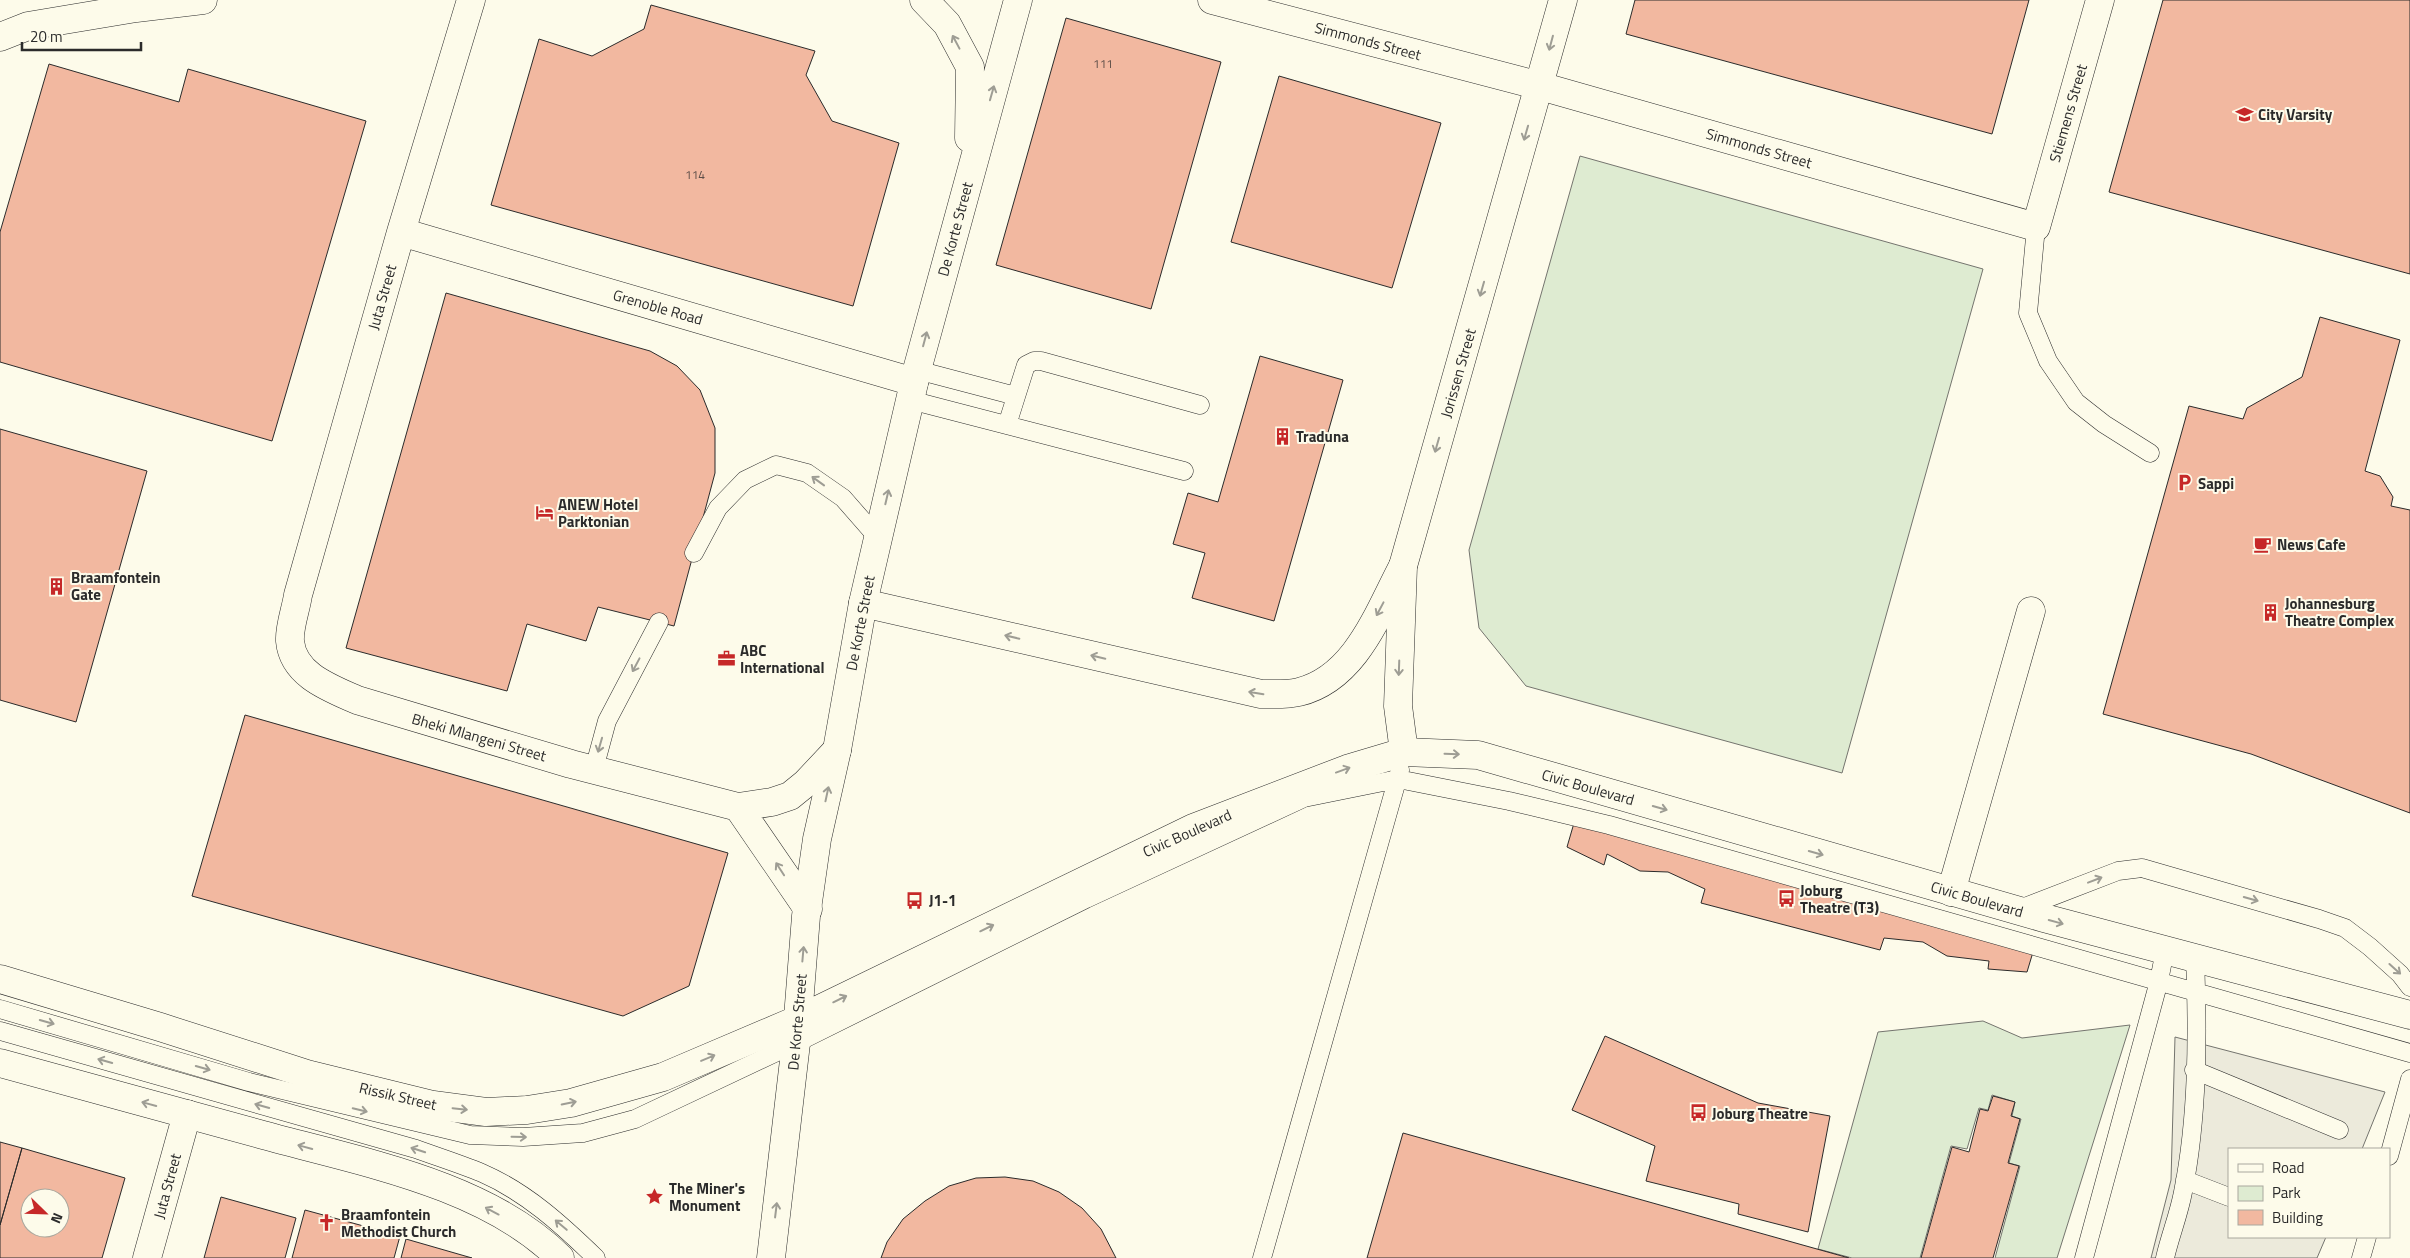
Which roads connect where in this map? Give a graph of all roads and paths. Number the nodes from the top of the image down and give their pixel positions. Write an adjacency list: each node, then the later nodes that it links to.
1 (109, 0): 9 (main road)
2 (203, 0): 9 (main road)
3 (471, 0): 14 (main road, Juta Street)
4 (924, 0): 12 (main road, one-way to 4)
5 (1018, 0): 12 (main road, De Korte Street, one-way to 5)
6 (1212, 0): 11 (main road, Simmonds Street)
7 (1563, 0): 11 (main road, Jorissen Street, one-way to 11)
8 (2100, 0): 13 (main road, Stiemens Street)
9 (136, 8): 10 (main road)
10 (0, 37)
11 (1540, 86): 13 (main road, Simmonds Street); 23 (main road, Jorissen Street, one-way to 23)
12 (969, 174): 15 (main road, De Korte Street, one-way to 12)
13 (2036, 227): 19 (lane)
14 (401, 232): 15 (main road, Grenoble Road); 24 (main road, Juta Street)
15 (914, 384): 16 (lane); 18 (lane); 21 (main road, De Korte Street, one-way to 15)
16 (1016, 396): 17 (lane); 18 (lane)
17 (1200, 405)
18 (1007, 425): 20 (lane)
19 (2150, 453)
20 (1184, 471)
21 (878, 538): 22 (lane, one-way to 22); 25 (main road, De Korte Street)
22 (694, 553)
23 (1402, 566): 25 (main road, one-way to 25); 29 (main road, Jorissen Street, one-way to 29)
24 (298, 595): 30 (main road, Bheki Mlangeni Street)
25 (863, 603): 28 (main road, De Korte Street)
26 (2031, 610): 33 (main road)
27 (659, 622): 30 (lane, one-way to 30)
28 (836, 750): 32 (main road, Bheki Mlangeni Street); 34 (main road, De Korte Street, one-way to 28)
29 (1404, 752): 31 (lane); 33 (main road, Civic Boulevard, one-way to 33); 45 (main road, Civic Boulevard, one-way to 29)
30 (594, 770): 32 (main road, Bheki Mlangeni Street)
31 (1398, 779): 39 (lane); 45 (lane); 60 (lane)
32 (738, 807): 34 (main road, one-way to 32)
33 (1951, 892): 35 (main road, Civic Boulevard)
34 (808, 908): 45 (main road, De Korte Street, one-way to 34)
35 (2017, 911): 36 (main road, Civic Boulevard, one-way to 36); 40 (lane, one-way to 40)
36 (2165, 950): 37 (main road, Civic Boulevard); 39 (lane)
37 (2195, 958): 41 (lane); 43 (main road, Civic Boulevard)
38 (0, 979): 45 (main road, Rissik Street, one-way to 45)
39 (2159, 981): 41 (lane); 61 (lane)
40 (2410, 987)
41 (2197, 992): 46 (lane); 48 (lane)
42 (0, 1009): 45 (lane, one-way to 45)
43 (2410, 1015)
44 (0, 1031): 58 (lane, one-way to 44)
45 (796, 1032): 59 (main road, De Korte Street, one-way to 45)
46 (2410, 1053)
47 (0, 1063): 50 (main road, one-way to 47)
48 (2194, 1070): 51 (lane); 53 (lane)
49 (2410, 1079): 52 (lane)
50 (186, 1114): 56 (main road, Juta Street); 57 (main road, one-way to 50)
51 (2339, 1130)
52 (2390, 1152)
53 (2185, 1180): 54 (lane); 62 (lane)
54 (2228, 1197)
55 (2367, 1238): 63 (lane)
56 (147, 1258)
57 (560, 1258)
58 (596, 1258)
59 (770, 1258)
60 (1262, 1258)
61 (2084, 1258)
62 (2164, 1258)
63 (2361, 1258)

